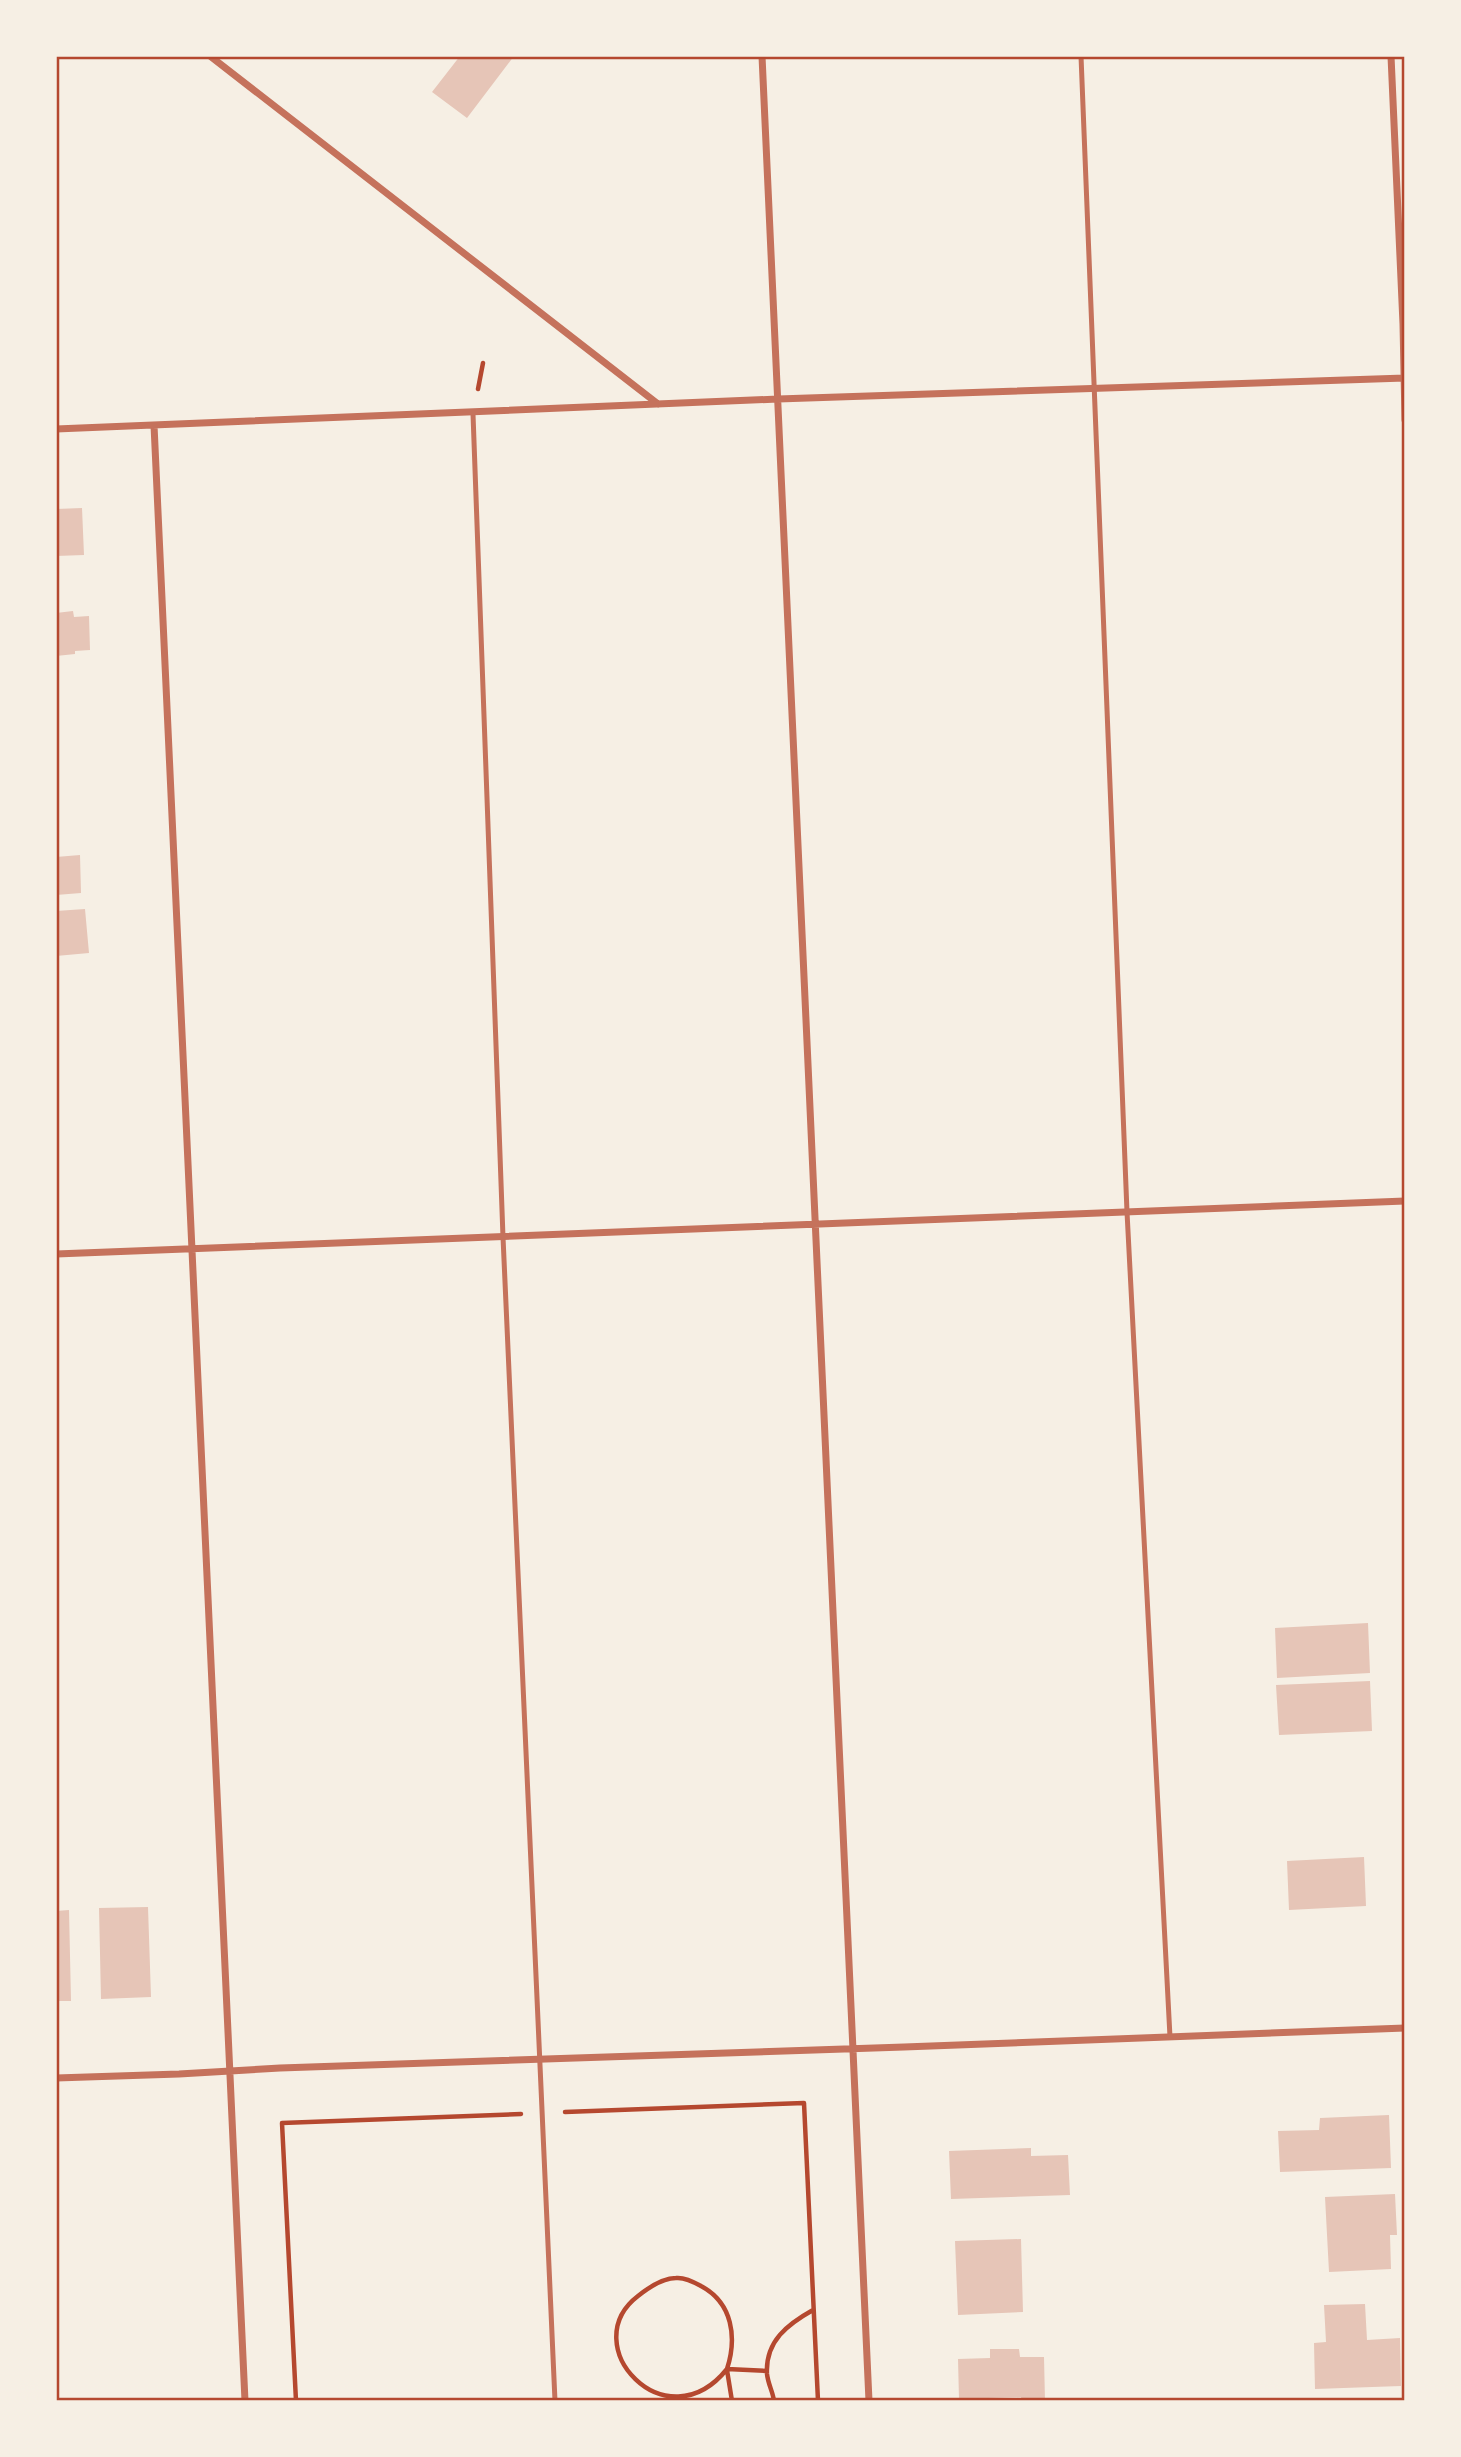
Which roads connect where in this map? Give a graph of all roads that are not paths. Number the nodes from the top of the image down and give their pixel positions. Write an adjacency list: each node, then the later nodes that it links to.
1 (210, 56): 8 (street)
2 (762, 56): 7 (street)
3 (1081, 56): 6 (lane)
4 (1391, 56): 5 (street)
5 (1405, 378): 6 (street); 10 (street)
6 (1095, 387): 7 (street); 14 (lane)
7 (778, 399): 8 (street); 15 (street)
8 (659, 404): 9 (street)
9 (472, 414): 11 (street); 16 (lane)
10 (1405, 420)
11 (154, 425): 12 (street); 17 (street)
12 (56, 429)
13 (1405, 1201): 14 (street)
14 (1128, 1212): 15 (street); 20 (lane)
15 (815, 1225): 16 (street); 21 (street)
16 (503, 1237): 17 (street); 22 (lane)
17 (191, 1249): 18 (street); 23 (street)
18 (56, 1254)
19 (1405, 2028): 20 (street)
20 (1170, 2037): 21 (street)
21 (854, 2049): 22 (street); 27 (street)
22 (541, 2060): 23 (street); 26 (lane)
23 (229, 2071): 24 (street); 25 (street)
24 (56, 2078)
25 (245, 2401)
26 (555, 2401)
27 (869, 2401)

